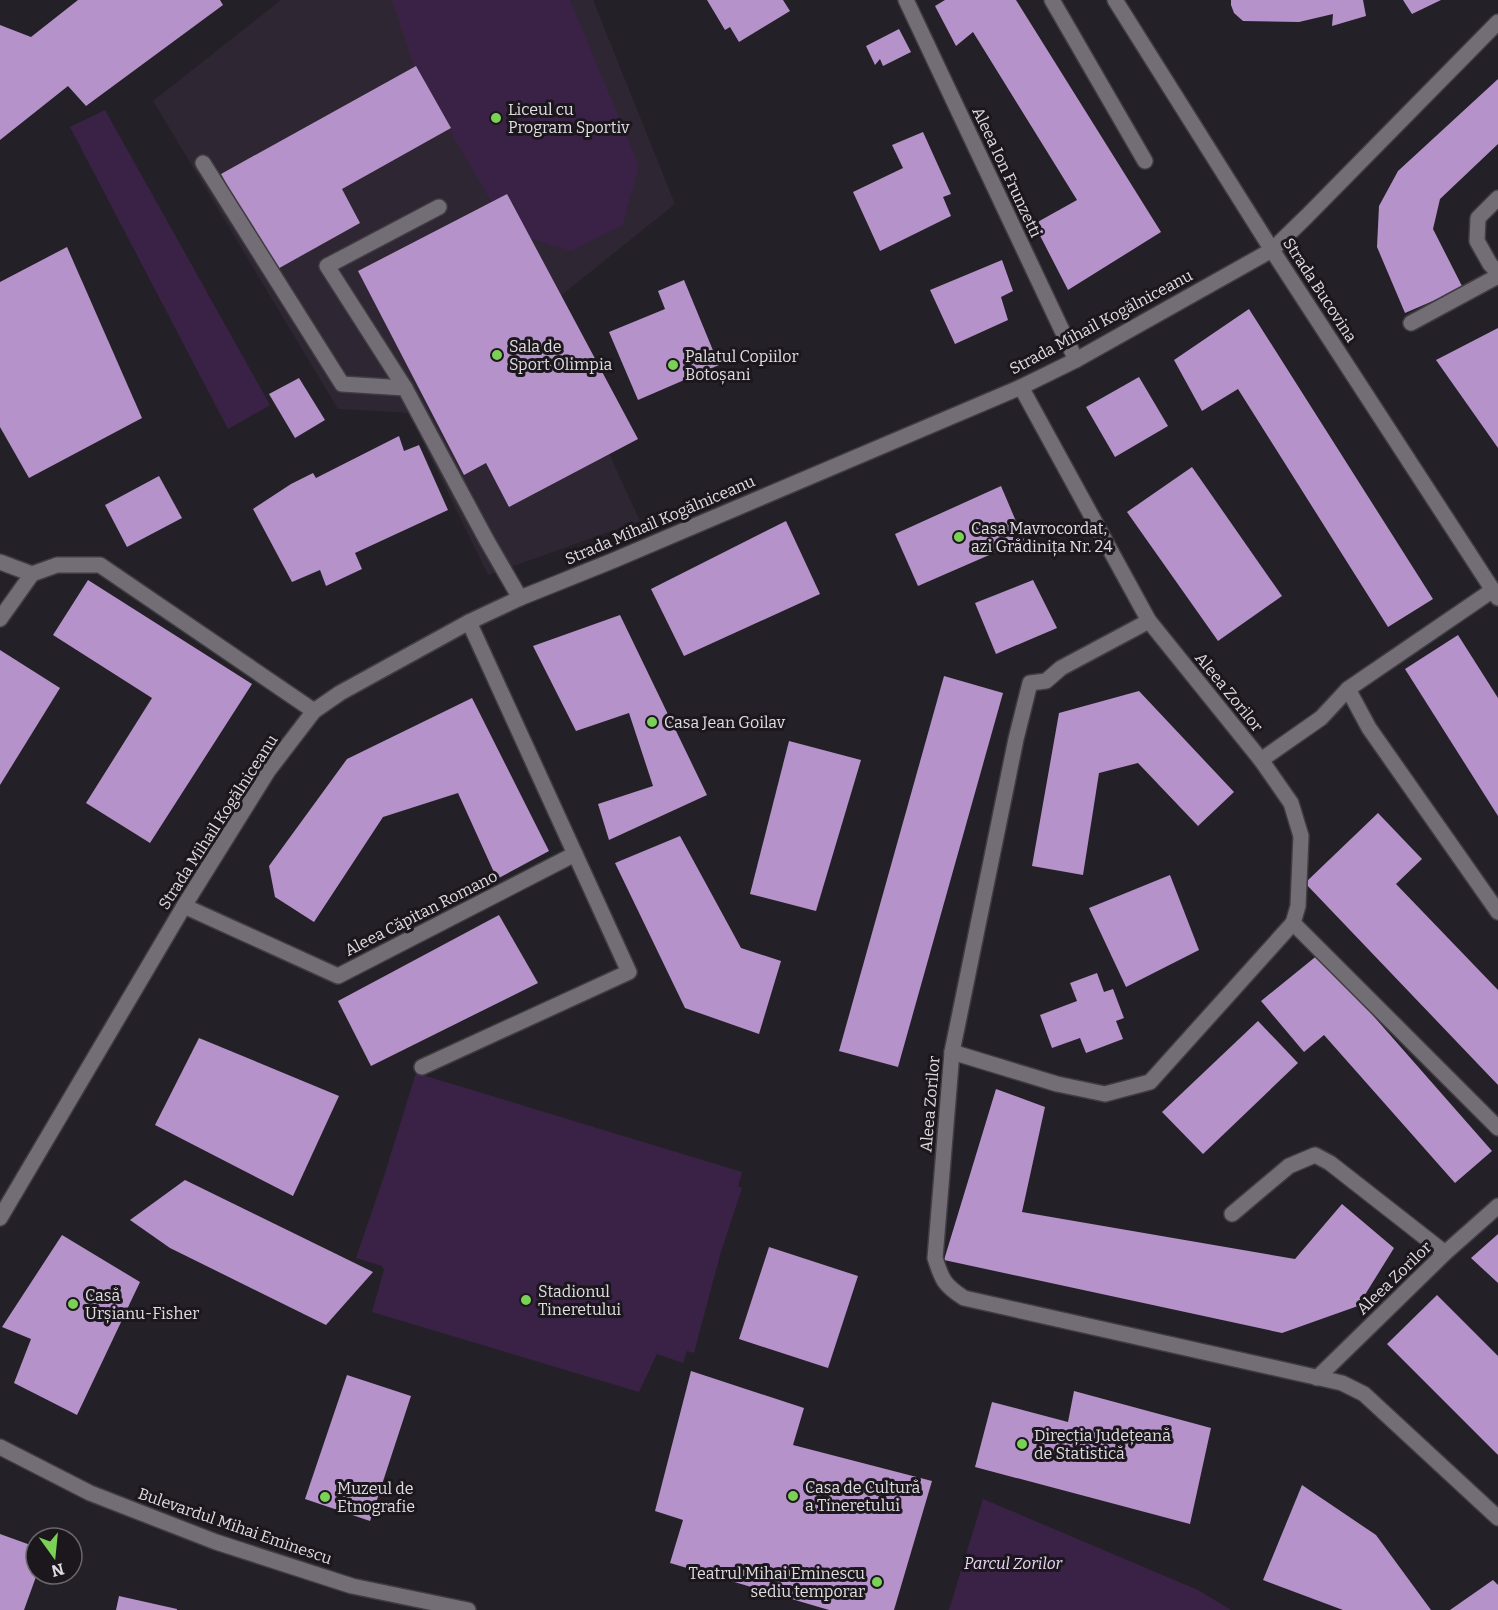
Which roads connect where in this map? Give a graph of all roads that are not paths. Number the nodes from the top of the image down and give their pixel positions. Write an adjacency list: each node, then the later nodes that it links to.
1 (906, 0): 12 (street, Aleea Ion Frunzetti)
2 (1052, 0): 5 (street)
3 (1114, 0): 9 (street, Strada Bucovina)
4 (1498, 22): 9 (street, Strada Mihail Kogălniceanu)
5 (1145, 161)
6 (203, 163): 14 (street)
7 (1498, 198): 10 (street)
8 (439, 207): 14 (street)
9 (1272, 250): 12 (street, Strada Mihail Kogălniceanu); 17 (street, Strada Bucovina)
10 (1498, 275): 11 (street)
11 (1411, 323)
12 (1076, 360): 13 (street, Strada Mihail Kogălniceanu)
13 (1021, 387): 18 (street, Strada Mihail Kogălniceanu); 20 (street, Aleea Zorilor)
14 (405, 388): 18 (street)
15 (0, 562): 16 (street)
16 (32, 574): 19 (street); 23 (street)
17 (1496, 594): 22 (street)
18 (520, 598): 21 (street, Strada Mihail Kogălniceanu)
19 (0, 619)
20 (1149, 621): 24 (street, Aleea Zorilor); 29 (street, Aleea Zorilor)
21 (469, 622): 23 (street, Strada Mihail Kogălniceanu); 25 (street)
22 (1348, 689): 24 (street); 27 (street)
23 (314, 711): 26 (street, Strada Mihail Kogălniceanu)
24 (1261, 760): 28 (street, Aleea Zorilor)
25 (575, 854): 26 (street, Aleea Căpitan Romano); 30 (street)
26 (184, 906): 34 (street, Strada Mihail Kogălniceanu)
27 (1498, 912)
28 (1293, 923): 29 (street); 31 (street)
29 (952, 1052): 36 (street, Aleea Zorilor)
30 (422, 1067)
31 (1498, 1128)
32 (1498, 1206): 35 (street, Aleea Zorilor)
33 (1232, 1214): 35 (street)
34 (0, 1218)
35 (1445, 1253): 36 (street, Aleea Zorilor)
36 (1317, 1378): 38 (street, Aleea Zorilor)
37 (0, 1447): 39 (street, Bulevardul Mihai Eminescu)
38 (1498, 1518)
39 (468, 1610)

